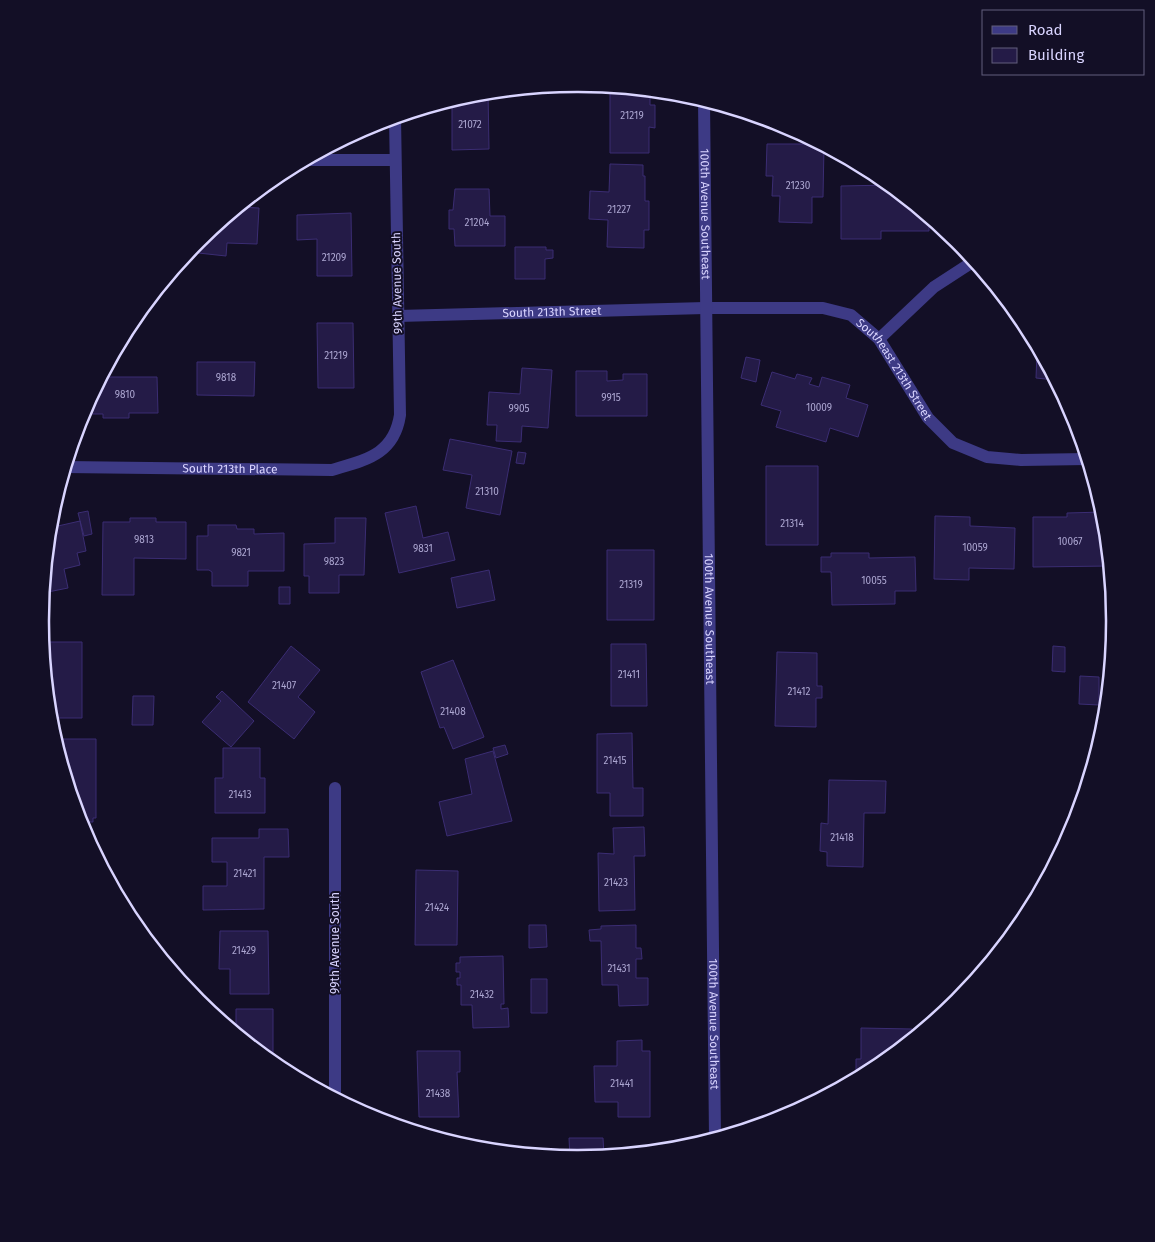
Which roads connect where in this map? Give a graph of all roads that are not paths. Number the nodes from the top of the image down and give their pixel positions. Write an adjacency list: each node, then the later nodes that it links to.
1 (704, 108): 6 (street, 100th Avenue Southeast)
2 (396, 124): 4 (street, 99th Avenue South)
3 (319, 160): 4 (street)
4 (396, 160): 7 (street, 99th Avenue South)
5 (968, 265): 8 (street)
6 (705, 308): 7 (street, South 213th Street); 8 (street, Southeast 213th Street); 14 (street, 100th Avenue Southeast)
7 (398, 316): 9 (street, 99th Avenue South)
8 (879, 339): 10 (street, Southeast 213th Street)
9 (388, 445): 11 (street, South 213th Place)
10 (1080, 459)
11 (72, 467)
12 (335, 788): 13 (street, 99th Avenue South)
13 (335, 1090)
14 (715, 1132)

